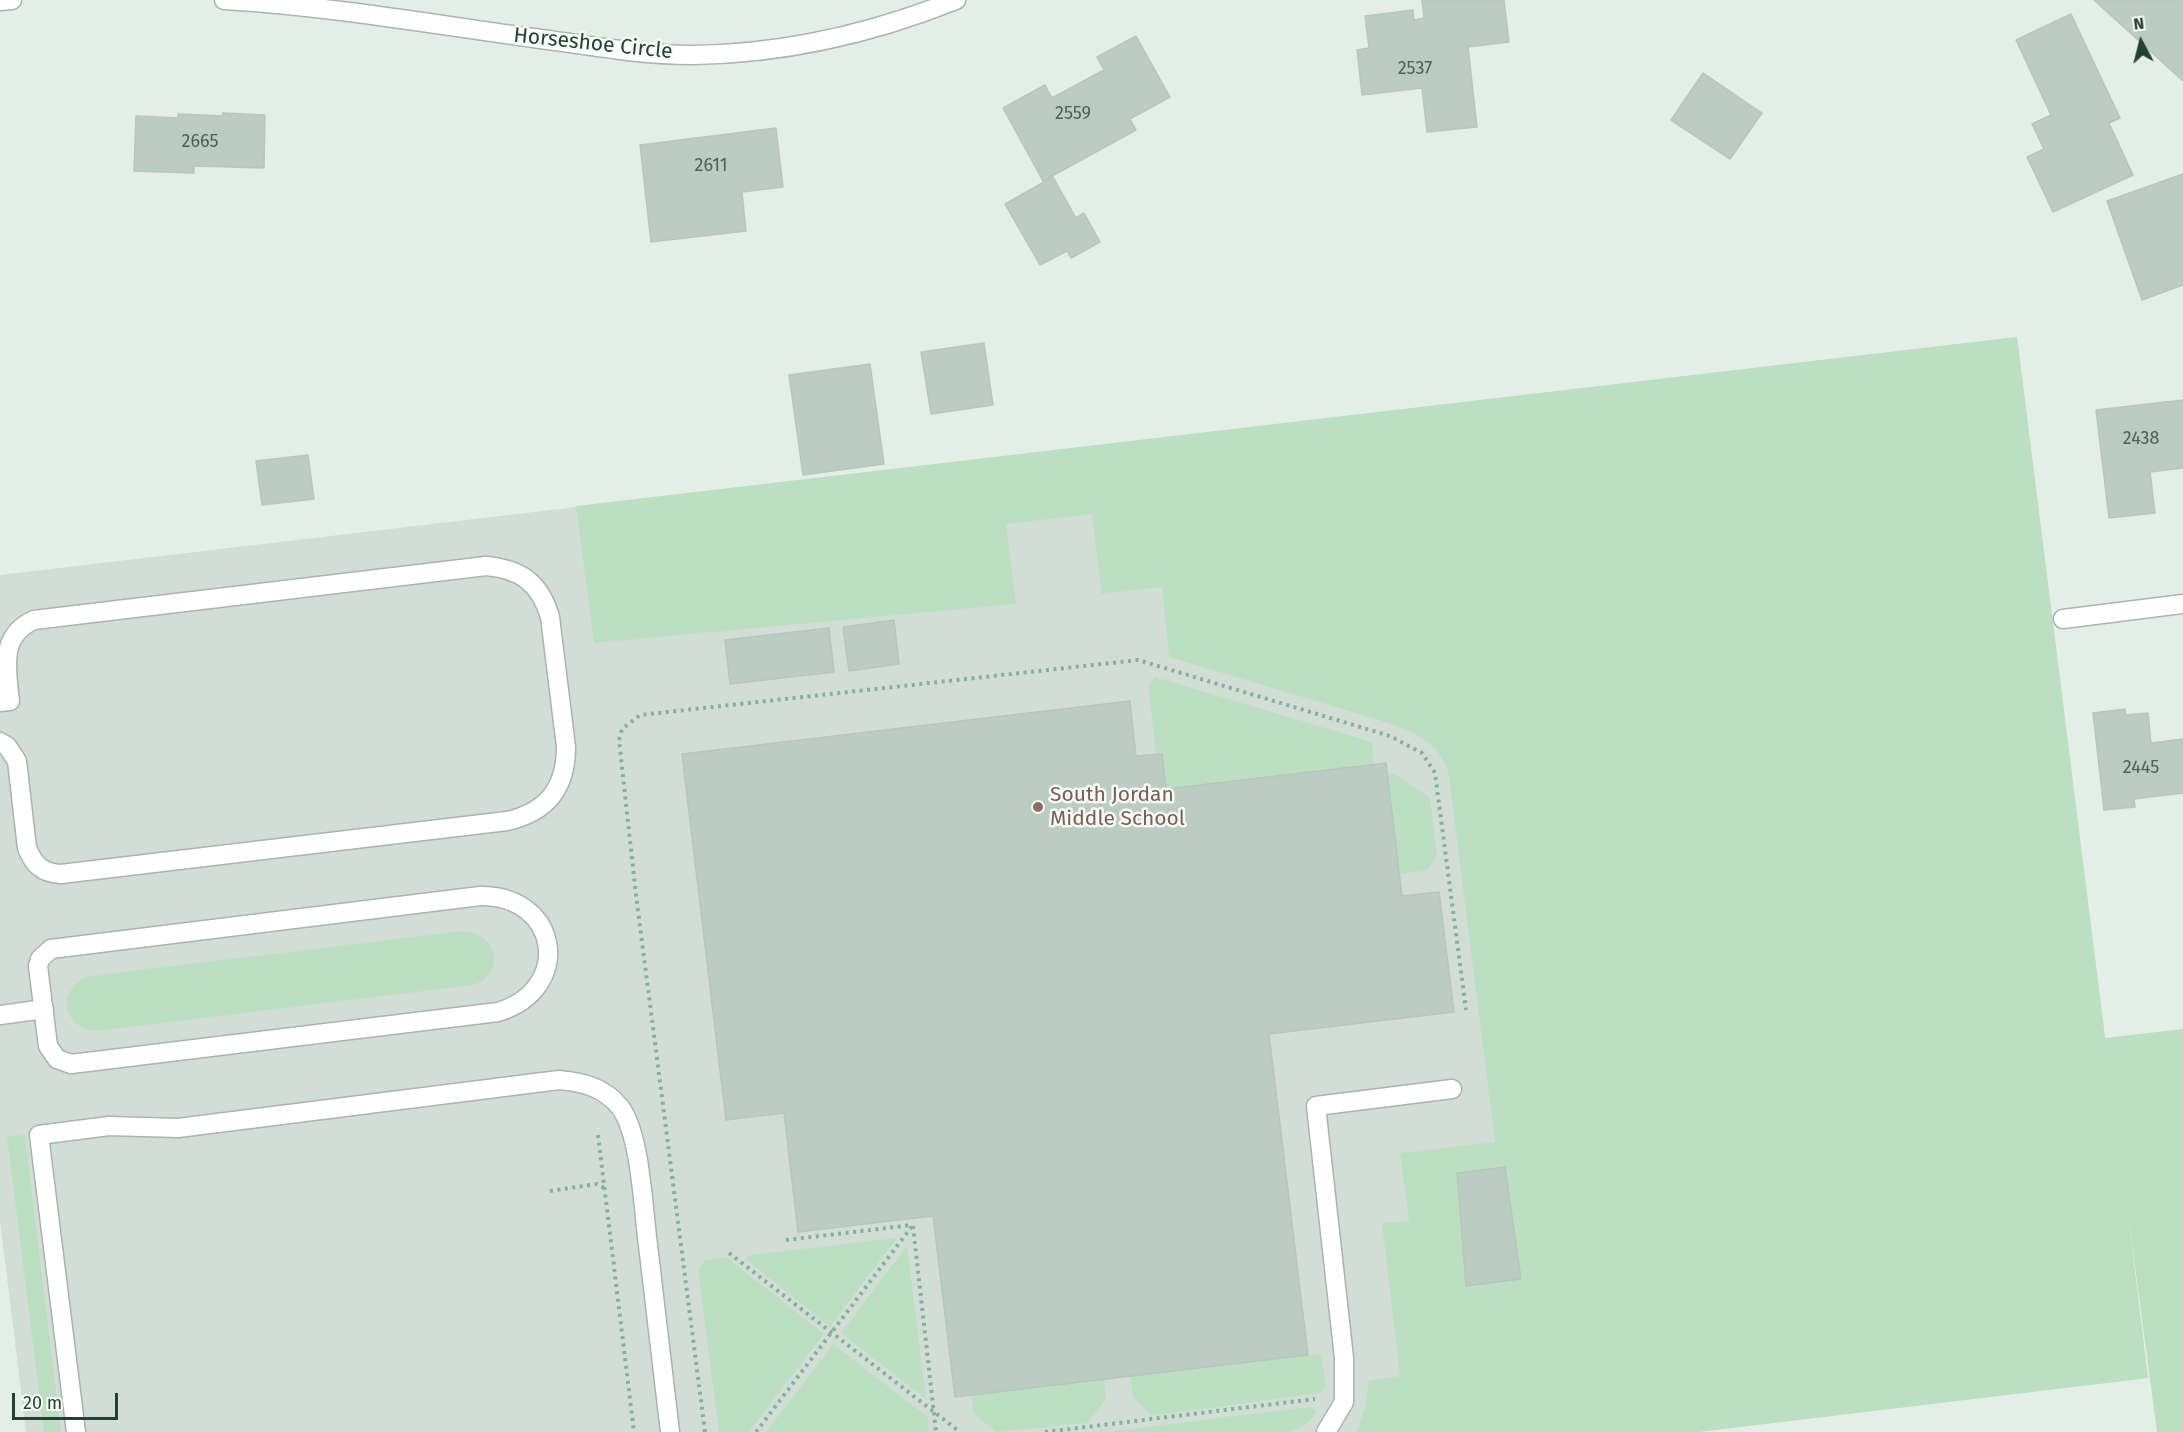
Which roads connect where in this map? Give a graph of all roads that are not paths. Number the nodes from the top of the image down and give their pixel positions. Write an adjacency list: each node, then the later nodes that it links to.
1 (12, 0): 4 (street)
2 (224, 0): 3 (street, Horseshoe Circle)
3 (956, 0)
4 (0, 1)
5 (2183, 604): 6 (street)
6 (2063, 619)
7 (0, 702): 8 (street)
8 (0, 742)
9 (44, 1009): 9 (street); 10 (street)
10 (0, 1015)
11 (1452, 1089): 14 (street)
12 (76, 1432): 13 (street)
13 (670, 1432)
14 (1326, 1432)

